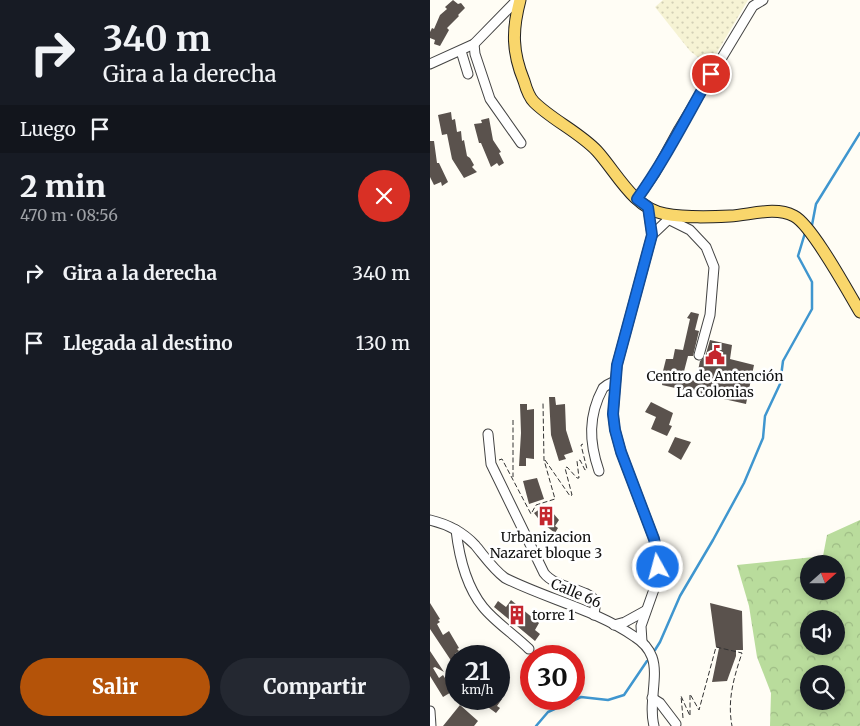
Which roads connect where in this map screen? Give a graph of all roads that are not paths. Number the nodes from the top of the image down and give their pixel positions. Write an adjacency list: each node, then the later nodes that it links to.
1 (518, 0): 3 (street); 8 (main road)
2 (762, 0): 8 (street)
3 (474, 44): 4 (street); 7 (street)
4 (461, 51): 5 (street); 6 (street)
5 (431, 61)
6 (468, 74)
7 (522, 143)
8 (637, 199): 9 (main road)
9 (648, 207): 10 (main road); 11 (street)
10 (671, 217): 11 (street); 12 (main road); 13 (street)
11 (652, 235): 14 (street)
12 (858, 305)
13 (699, 355)
14 (615, 381): 16 (street); 19 (street)
15 (488, 434): 20 (street)
16 (599, 471)
17 (430, 520): 18 (street, Calle 66)
18 (456, 530): 20 (street, Calle 66); 23 (street)
19 (645, 611): 21 (street); 22 (street)
20 (594, 615): 21 (street, Calle 66)
21 (614, 625): 22 (street, Calle 66)
22 (642, 642): 24 (street)
23 (525, 645)
24 (652, 698): 26 (street); 28 (street)
25 (430, 711): 27 (street)
26 (676, 724)
27 (431, 726)
28 (654, 726)

